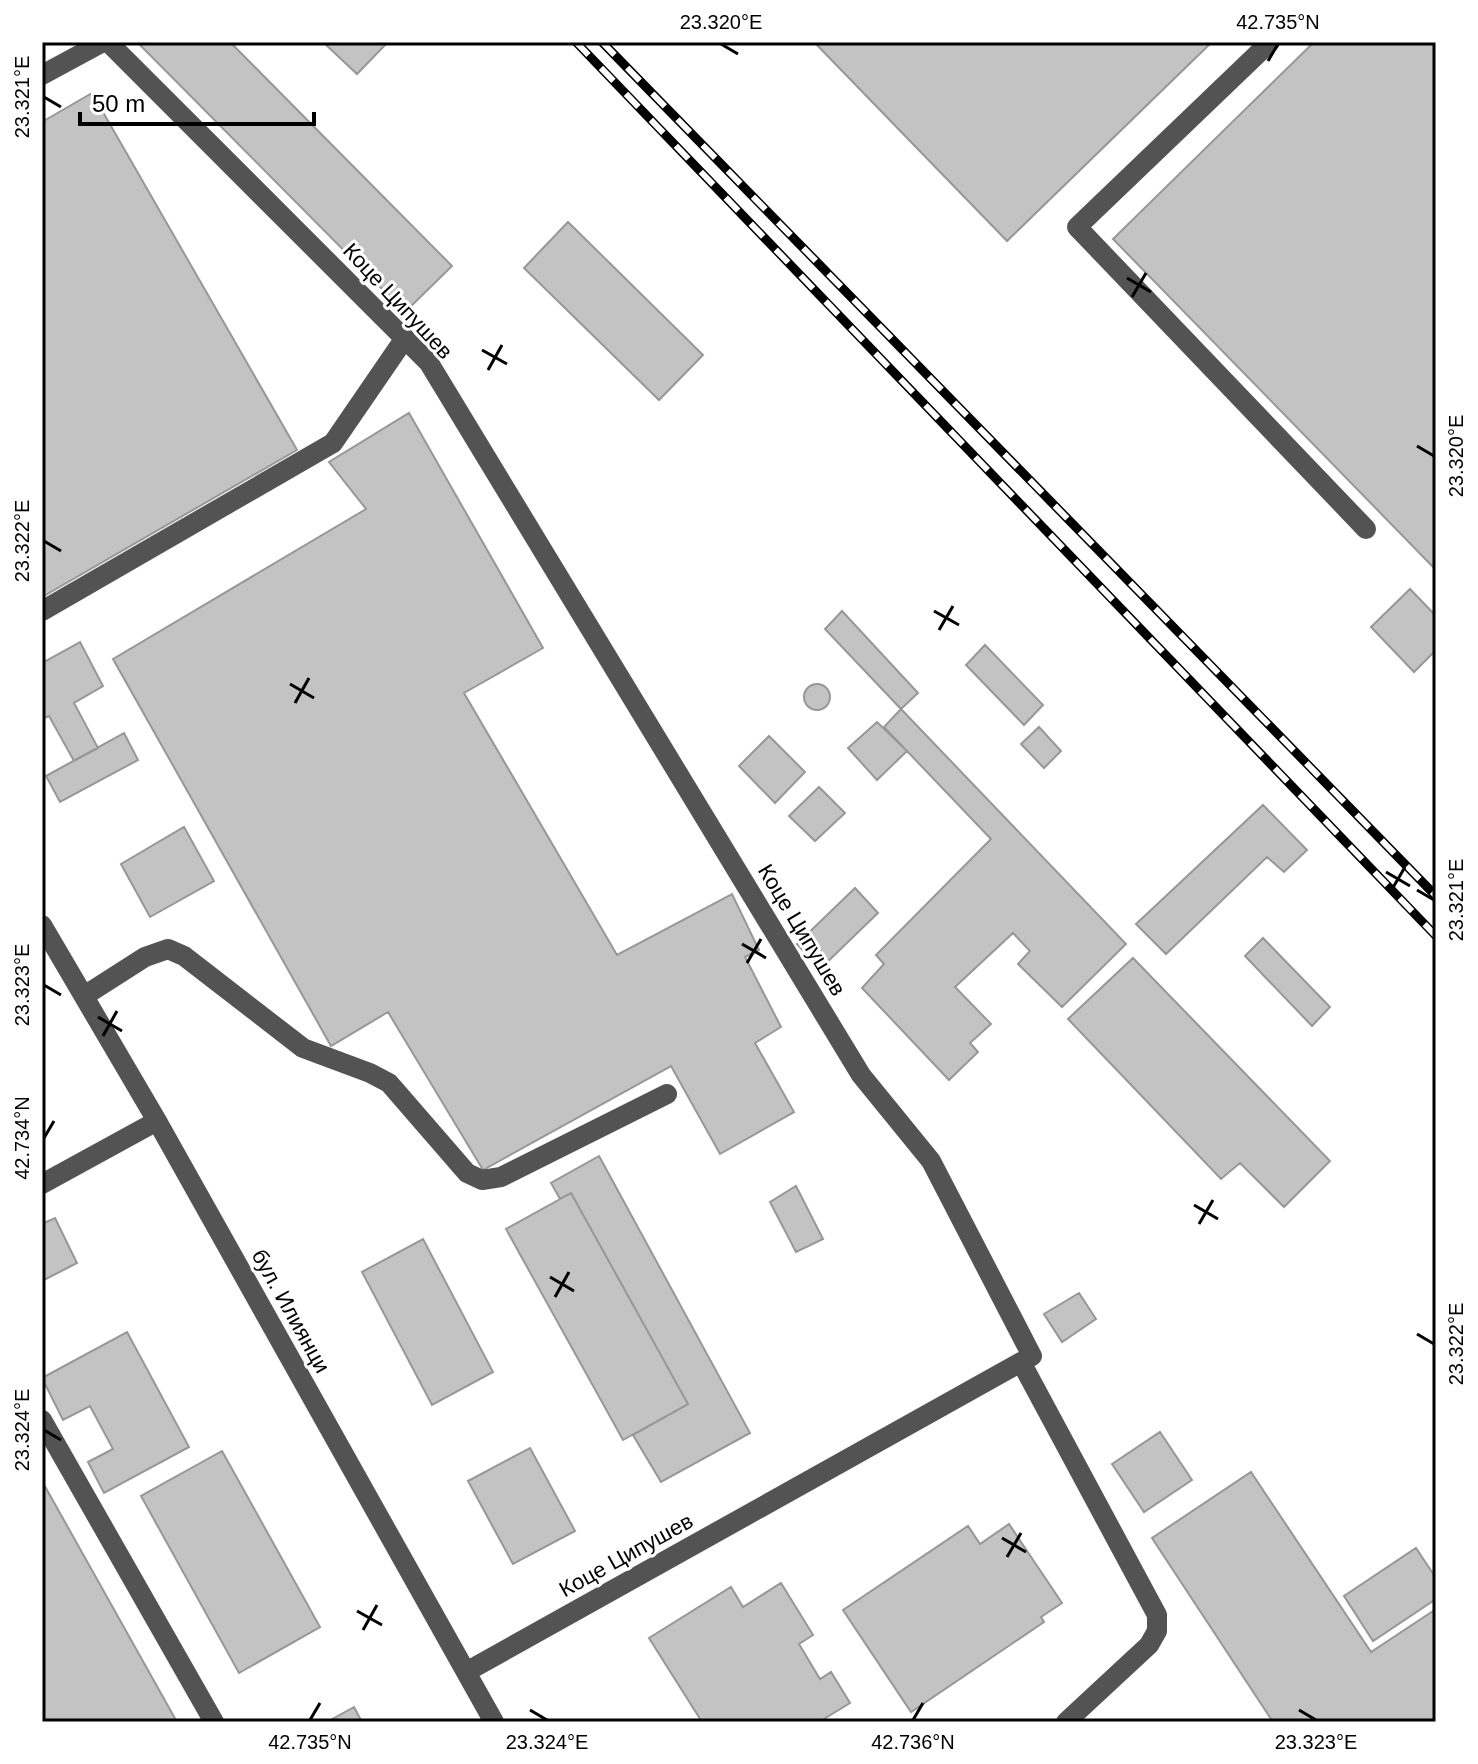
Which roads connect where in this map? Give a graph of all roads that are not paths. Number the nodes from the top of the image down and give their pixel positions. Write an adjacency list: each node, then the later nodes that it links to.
1 (105, 42): 3 (street); 4 (street, Коце Ципушев)
2 (1270, 42): 5 (street)
3 (42, 75)
4 (405, 338): 6 (street); 12 (street, Коце Ципушев)
5 (1366, 529)
6 (42, 611)
7 (42, 925): 8 (street, бул. Илиянци)
8 (84, 996): 9 (street); 10 (street, бул. Илиянци)
9 (667, 1094)
10 (157, 1121): 11 (street); 14 (street, бул. Илиянци)
11 (42, 1184)
12 (1026, 1359): 14 (street, Коце Ципушев); 17 (street)
13 (42, 1420): 15 (street)
14 (466, 1672): 16 (street, бул. Илиянци)
15 (214, 1722)
16 (494, 1722)
17 (1066, 1722)

